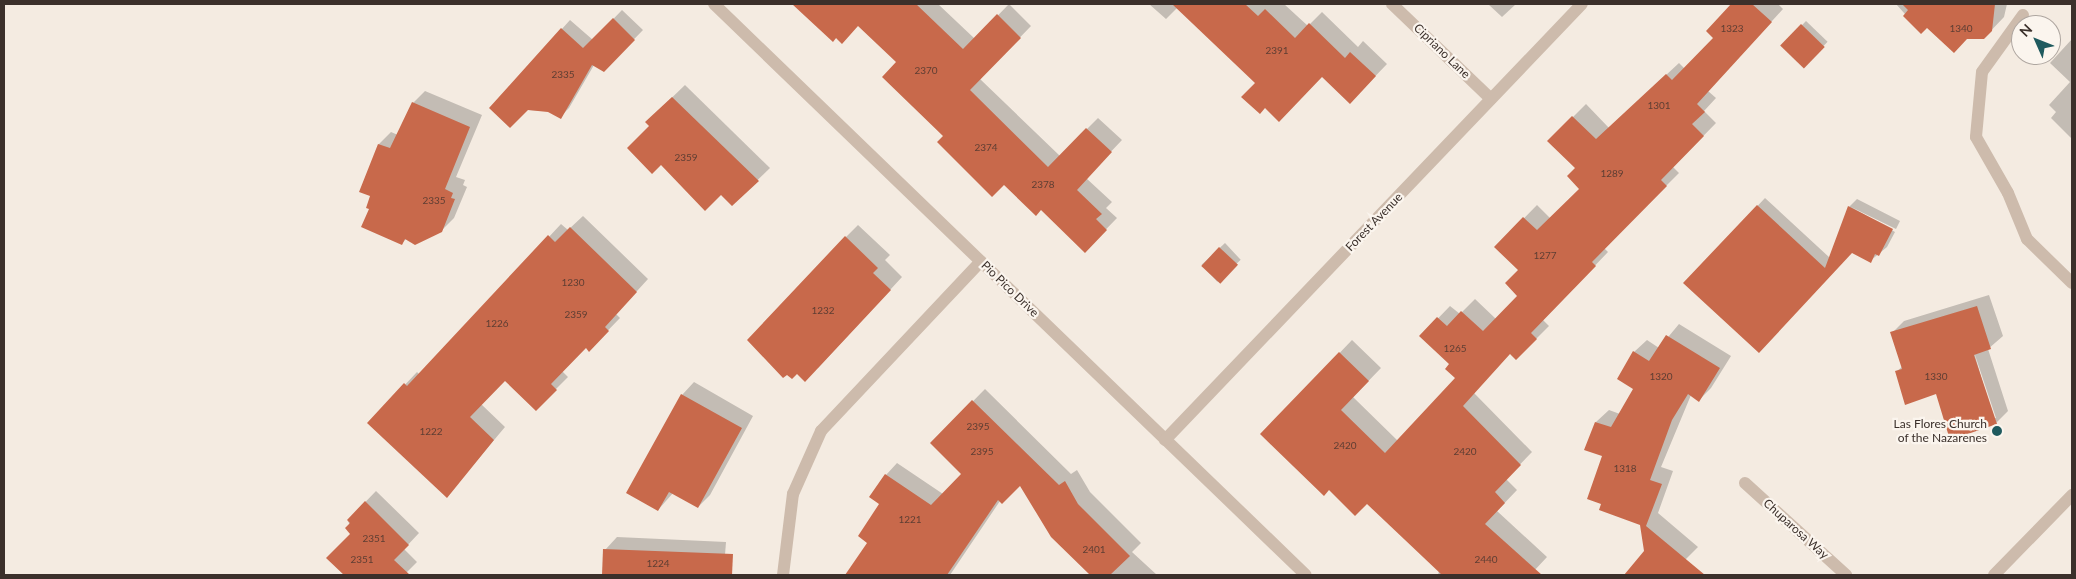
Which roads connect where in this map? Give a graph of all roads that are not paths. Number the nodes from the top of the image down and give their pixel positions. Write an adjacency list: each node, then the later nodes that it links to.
1 (714, 4): 6 (street, Pio Pico Drive)
2 (1392, 4): 5 (street, Cipriano Lane)
3 (1582, 4): 5 (street, Forest Avenue)
4 (2011, 32): 7 (street)
5 (1491, 99): 8 (street, Forest Avenue)
6 (980, 261): 8 (street, Pio Pico Drive); 11 (street)
7 (2072, 283)
8 (1165, 440): 12 (street, Pio Pico Drive)
9 (1745, 483): 13 (street, Chuparosa Way)
10 (2072, 495): 14 (street)
11 (783, 575)
12 (1306, 575)
13 (1846, 575)
14 (1994, 575)

